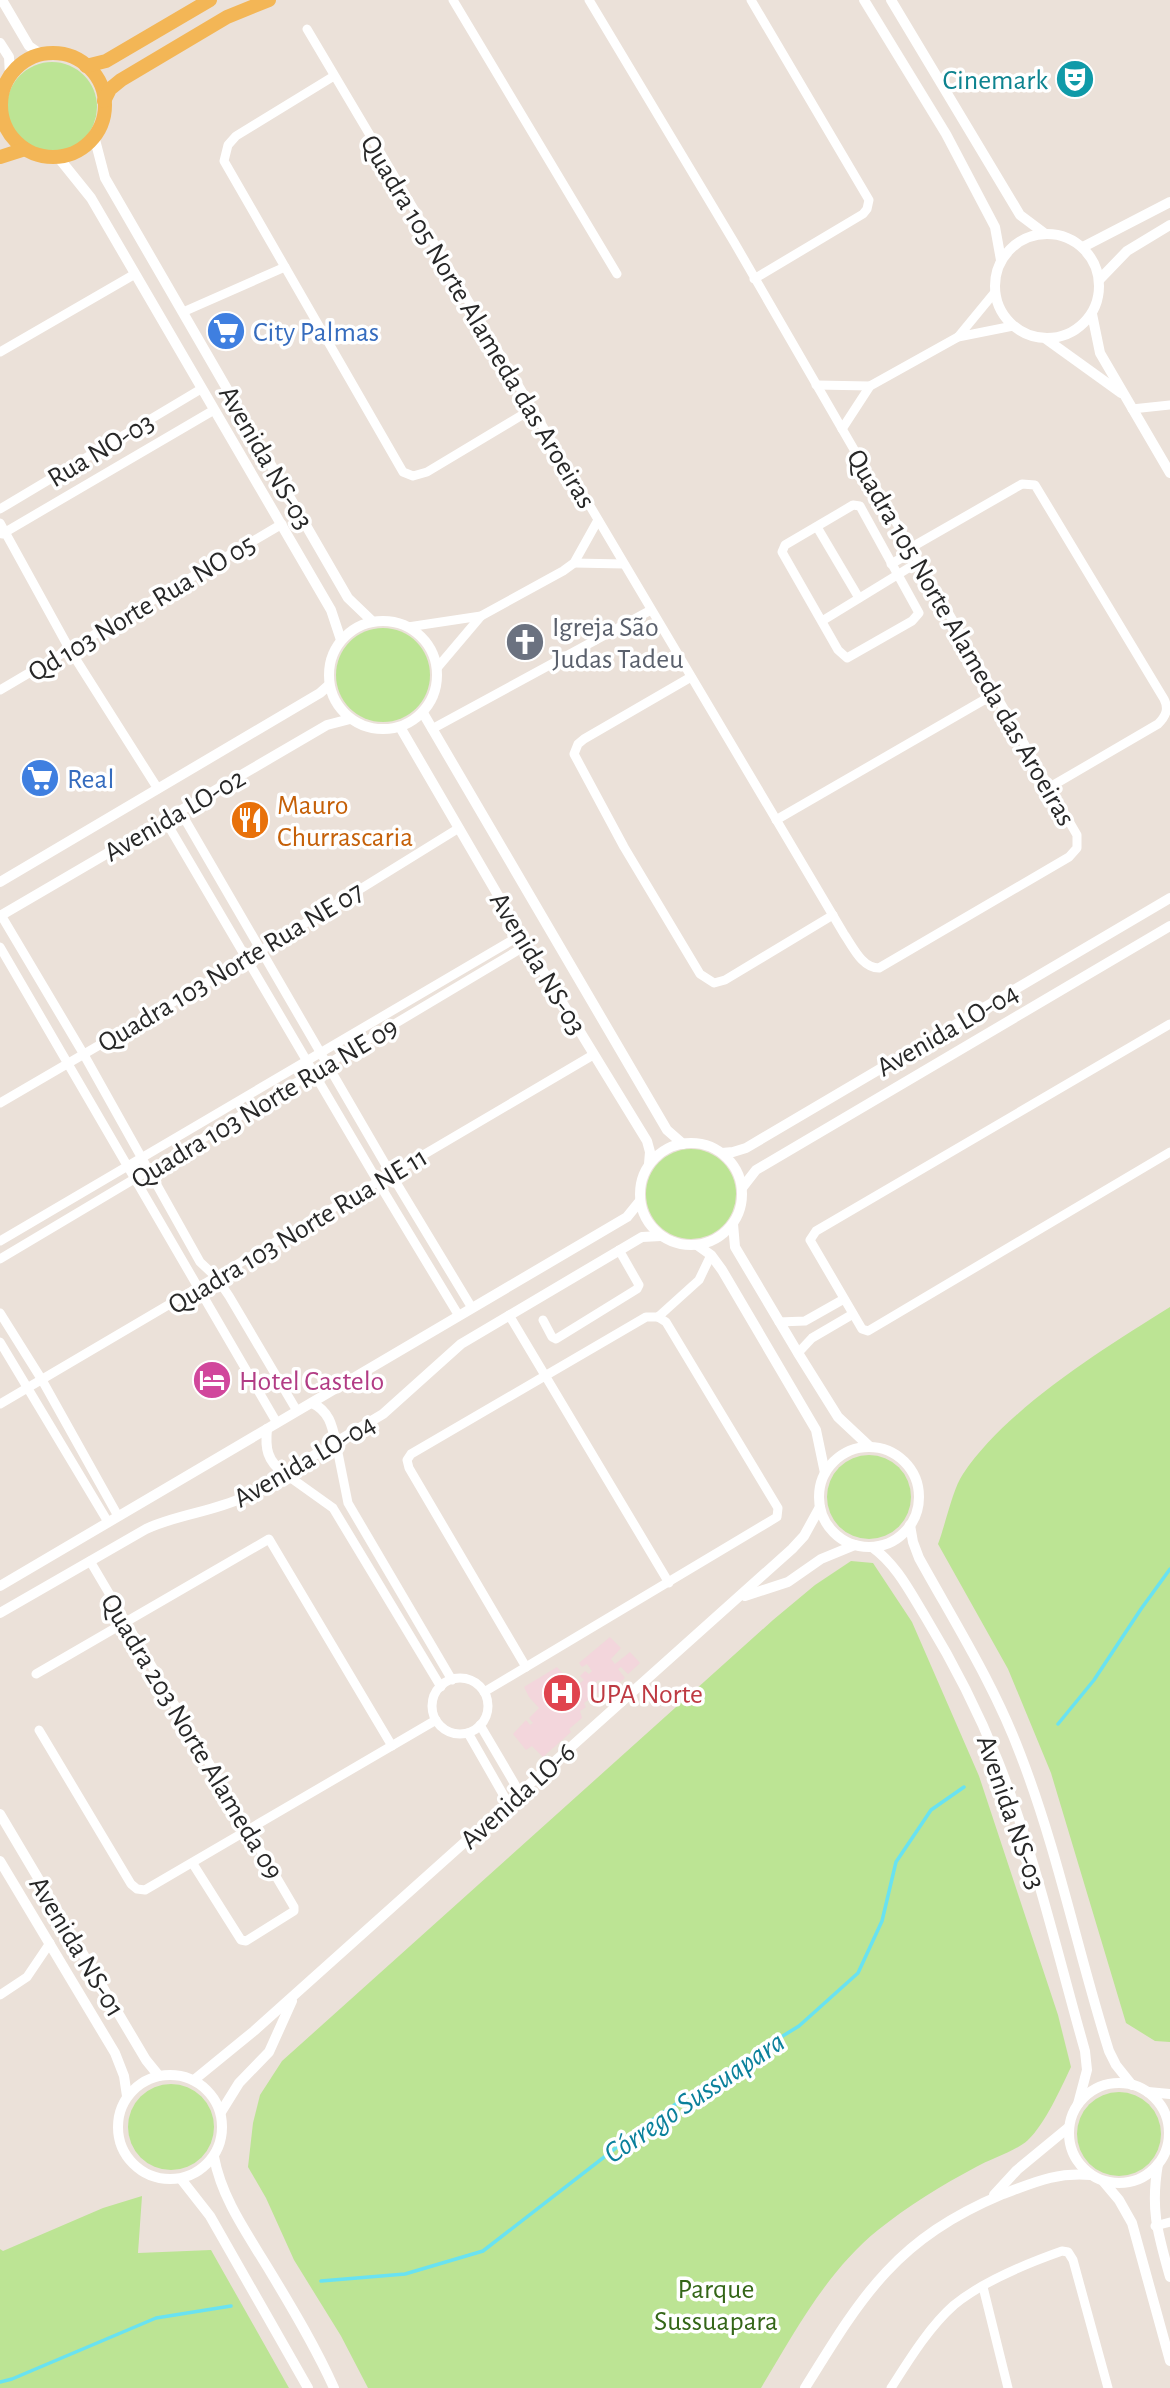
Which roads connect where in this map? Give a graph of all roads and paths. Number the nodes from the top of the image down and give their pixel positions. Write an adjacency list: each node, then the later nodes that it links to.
1 (2, 0): 11 (street)
2 (210, 0): 12 (main road)
3 (269, 0): 15 (main road)
4 (453, 0): 28 (street)
5 (589, 0): 29 (street, Quadra 105 Norte Alameda das Aroeiras)
6 (751, 0): 29 (street)
7 (864, 0): 25 (street)
8 (891, 0): 23 (street)
9 (307, 29): 14 (street, Quadra 105 Norte Alameda das Aroeiras)
10 (0, 43): 13 (street)
11 (41, 55): 12 (main road); 13 (main road)
12 (86, 66): 15 (main road)
13 (10, 76): 16 (main road)
14 (334, 76): 26 (street); 43 (street, Quadra 105 Norte Alameda das Aroeiras)
15 (104, 101): 17 (main road)
16 (1, 117): 18 (main road)
17 (94, 136): 20 (main road); 32 (street, Avenida NS-03)
18 (24, 149): 19 (main road); 20 (main road)
19 (0, 157)
20 (58, 157): 27 (street, Avenida NS-03)
21 (1170, 202): 24 (street)
22 (1170, 225): 30 (street)
23 (1044, 233): 24 (street); 25 (street)
24 (1083, 247): 30 (street)
25 (1001, 260): 31 (street)
26 (285, 267): 32 (street); 43 (street)
27 (135, 274): 37 (street); 40 (street, Avenida NS-03)
28 (617, 274)
29 (754, 278): 38 (street, Quadra 105 Norte Alameda das Aroeiras)
30 (1100, 279): 33 (street)
31 (995, 292): 34 (street); 35 (street)
32 (183, 312): 63 (street, Avenida NS-03)
33 (1092, 314): 36 (street); 41 (street)
34 (1013, 326): 35 (street); 36 (street)
35 (958, 337): 39 (street)
36 (1046, 339): 41 (street)
37 (0, 352)
38 (817, 385): 39 (street); 46 (street, Quadra 105 Norte Alameda das Aroeiras)
39 (870, 386): 46 (street)
40 (201, 389): 45 (street, Avenida NS-03); 48 (street, Rua NO-03)
41 (1124, 395): 44 (street)
42 (1170, 405): 44 (street)
43 (532, 409): 49 (street, Quadra 105 Norte Alameda das Aroeiras)
44 (1132, 409): 47 (street)
45 (214, 410): 51 (street, Avenida NS-03); 53 (street)
46 (842, 429): 54 (street, Quadra 105 Norte Alameda das Aroeiras)
47 (1170, 473)
48 (0, 509)
49 (598, 520): 56 (street); 57 (street, Quadra 105 Norte Alameda das Aroeiras)
50 (0, 523): 53 (street)
51 (282, 524): 66 (street, Avenida NS-03); 67 (street, Qd 103 Norte Rua NO 05)
52 (817, 527): 58 (street); 60 (street); 64 (street)
53 (3, 534): 67 (street)
54 (913, 549): 55 (street, Quadra 105 Norte Alameda das Aroeiras); 58 (street); 77 (street)
55 (920, 561): 59 (street); 72 (street, Quadra 105 Norte Alameda das Aroeiras)
56 (575, 563): 57 (street); 62 (street)
57 (624, 564): 61 (street, Quadra 105 Norte Alameda das Aroeiras)
58 (891, 564): 59 (street)
59 (897, 574): 60 (street); 64 (street)
60 (859, 598): 64 (street)
61 (651, 610): 69 (street, Quadra 105 Norte Alameda das Aroeiras); 76 (street)
62 (481, 616): 65 (street); 68 (street)
63 (372, 621): 65 (street); 66 (street)
64 (821, 621)
65 (408, 627): 68 (street)
66 (341, 640): 70 (street)
67 (70, 650): 71 (street, Qd 103 Norte Rua NO 05); 78 (street)
68 (437, 668): 73 (street)
69 (691, 677): 81 (street, Quadra 105 Norte Alameda das Aroeiras); 85 (street)
70 (329, 685): 74 (street); 78 (street, Avenida LO-02)
71 (0, 691)
72 (996, 693): 77 (street, Quadra 105 Norte Alameda das Aroeiras); 81 (street)
73 (423, 713): 75 (street); 76 (street, Avenida NS-03)
74 (350, 719): 75 (street); 79 (street, Avenida LO-02)
75 (400, 727): 82 (street, Avenida NS-03)
76 (432, 729): 101 (street, Avenida NS-03)
77 (1050, 787): 85 (street, Quadra 105 Norte Alameda das Aroeiras)
78 (158, 789): 83 (street, Avenida LO-02)
79 (180, 811): 80 (street, Avenida LO-02); 90 (street)
80 (165, 820): 86 (street, Avenida LO-02); 91 (street)
81 (776, 820): 85 (street, Quadra 105 Norte Alameda das Aroeiras)
82 (459, 828): 88 (street, Avenida NS-03); 90 (street, Quadra 103 Norte Rua NE 07)
83 (0, 882)
84 (1170, 898): 103 (street, Avenida LO-04)
85 (833, 915)
86 (0, 916): 93 (street)
87 (1170, 926): 111 (street, Avenida LO-04)
88 (524, 940): 94 (street, Quadra 103 Norte Rua NE 09); 95 (street, Avenida NS-03); 98 (street, Quadra 103 Norte Rua NE 09)
89 (0, 947): 97 (street)
90 (261, 950): 91 (street, Quadra 103 Norte Rua NE 07); 94 (street)
91 (247, 959): 93 (street, Quadra 103 Norte Rua NE 07); 96 (street)
92 (1170, 1024): 122 (street)
93 (83, 1053): 97 (street, Quadra 103 Norte Rua NE 07); 104 (street)
94 (320, 1053): 96 (street, Quadra 103 Norte Rua NE 09); 98 (street)
95 (593, 1055): 105 (street, Avenida NS-03); 108 (street, Quadra 103 Norte Rua NE 11)
96 (308, 1060): 99 (street); 104 (street, Quadra 103 Norte Rua NE 09)
97 (68, 1063): 100 (street, Quadra 103 Norte Rua NE 07); 106 (street)
98 (328, 1065): 99 (street, Quadra 103 Norte Rua NE 09); 108 (street)
99 (315, 1073): 107 (street, Quadra 103 Norte Rua NE 09); 110 (street)
100 (0, 1103)
101 (683, 1143): 103 (street); 105 (street)
102 (1170, 1152): 125 (street)
103 (722, 1153): 111 (street)
104 (141, 1159): 106 (street, Quadra 103 Norte Rua NE 09); 107 (street)
105 (649, 1164): 112 (street, Avenida NS-03)
106 (127, 1167): 109 (street); 115 (street, Quadra 103 Norte Rua NE 09)
107 (148, 1171): 109 (street, Quadra 103 Norte Rua NE 09); 120 (street)
108 (391, 1174): 110 (street, Quadra 103 Norte Rua NE 11); 123 (street)
109 (134, 1179): 119 (street, Quadra 103 Norte Rua NE 09); 121 (street)
110 (378, 1182): 120 (street, Quadra 103 Norte Rua NE 11); 127 (street)
111 (742, 1188): 113 (street)
112 (640, 1201): 114 (street); 123 (street, Avenida LO-04)
113 (733, 1224): 116 (street); 130 (street)
114 (661, 1236): 116 (street); 117 (street, Avenida LO-04)
115 (0, 1241)
116 (697, 1245): 118 (street)
117 (620, 1250): 126 (street, Avenida LO-04); 129 (street)
118 (711, 1255): 128 (street); 142 (street)
119 (0, 1259)
120 (216, 1277): 121 (street, Quadra 103 Norte Rua NE 11); 138 (street)
121 (199, 1288): 134 (street, Quadra 103 Norte Rua NE 11); 139 (street)
122 (844, 1299): 125 (street); 130 (street)
123 (472, 1308): 127 (street, Avenida LO-04)
124 (0, 1313): 134 (street)
125 (853, 1314): 132 (street)
126 (509, 1315): 133 (street); 140 (street, Avenida LO-04)
127 (459, 1316): 136 (street, Avenida LO-04)
128 (658, 1317): 133 (street); 150 (street)
129 (543, 1320)
130 (779, 1322): 132 (street)
131 (0, 1342): 135 (street)
132 (798, 1353): 141 (street)
133 (546, 1376): 150 (street); 155 (street)
134 (42, 1380): 135 (street, Quadra 103 Norte Rua NE 11); 145 (street)
135 (29, 1388): 137 (street, Quadra 103 Norte Rua NE 11); 145 (street)
136 (312, 1403): 138 (street, Avenida LO-04); 140 (street)
137 (0, 1404)
138 (297, 1411): 139 (street, Avenida LO-04)
139 (272, 1426): 143 (street); 145 (street, Avenida LO-04)
140 (336, 1443): 143 (street, Avenida LO-04); 157 (street)
141 (870, 1447): 142 (street); 146 (street)
142 (825, 1473): 144 (street)
143 (284, 1474): 149 (street, Avenida LO-04); 158 (street)
144 (820, 1507): 147 (street); 152 (street, Avenida LO-6)
145 (113, 1519): 151 (street, Avenida LO-04)
146 (910, 1525): 148 (street); 176 (street, Avenida NS-03)
147 (855, 1545): 148 (street); 152 (street)
148 (872, 1547): 180 (street, Avenida NS-03)
149 (89, 1561): 153 (street, Avenida LO-04); 154 (street, Quadra 203 Norte Alameda 09)
150 (669, 1583): 155 (street)
151 (0, 1586)
152 (736, 1600): 165 (street, Avenida LO-6)
153 (0, 1613)
154 (127, 1621): 156 (street); 164 (street); 168 (street, Quadra 203 Norte Alameda 09)
155 (526, 1667): 159 (street)
156 (36, 1674)
157 (452, 1680): 158 (street); 159 (street)
158 (441, 1687): 160 (street)
159 (484, 1692): 161 (street)
160 (436, 1720): 163 (street); 164 (street)
161 (480, 1725): 163 (street); 165 (street)
162 (39, 1730): 170 (street)
163 (468, 1733): 166 (street)
164 (393, 1746): 168 (street)
165 (520, 1793): 166 (street, Avenida LO-6)
166 (508, 1803): 172 (street, Avenida LO-6)
167 (2, 1823): 174 (street, Avenida NS-01)
168 (250, 1831): 170 (street); 170 (street, Quadra 203 Norte Alameda 09)
169 (0, 1861): 171 (street, Avenida NS-01)
170 (193, 1864)
171 (50, 1943): 173 (street); 179 (street, Avenida NS-01)
172 (299, 1990): 175 (street, Avenida LO-6); 181 (street)
173 (0, 1995)
174 (159, 2076): 175 (street); 179 (street)
175 (194, 2080): 181 (street)
176 (1132, 2085): 177 (street); 180 (street)
177 (1148, 2092): 178 (street); 183 (street)
178 (1170, 2094)
179 (127, 2096): 187 (street)
180 (1078, 2104): 182 (street, Avenida NS-03)
181 (221, 2112): 184 (street)
182 (1069, 2127): 186 (street); 189 (street)
183 (1169, 2142): 185 (street)
184 (214, 2157): 187 (street); 197 (street)
185 (1158, 2164): 188 (street); 191 (street)
186 (1091, 2175): 188 (street); 189 (street)
187 (181, 2179): 196 (street)
188 (1103, 2181): 194 (street)
189 (988, 2201): 198 (street)
190 (1170, 2222): 191 (street)
191 (1156, 2226): 192 (street)
192 (1170, 2277)
193 (984, 2287): 195 (street); 199 (street); 200 (street)
194 (1170, 2361)
195 (1006, 2386)
196 (308, 2388)
197 (334, 2388)
198 (805, 2388)
199 (891, 2388)
200 (1108, 2388)

